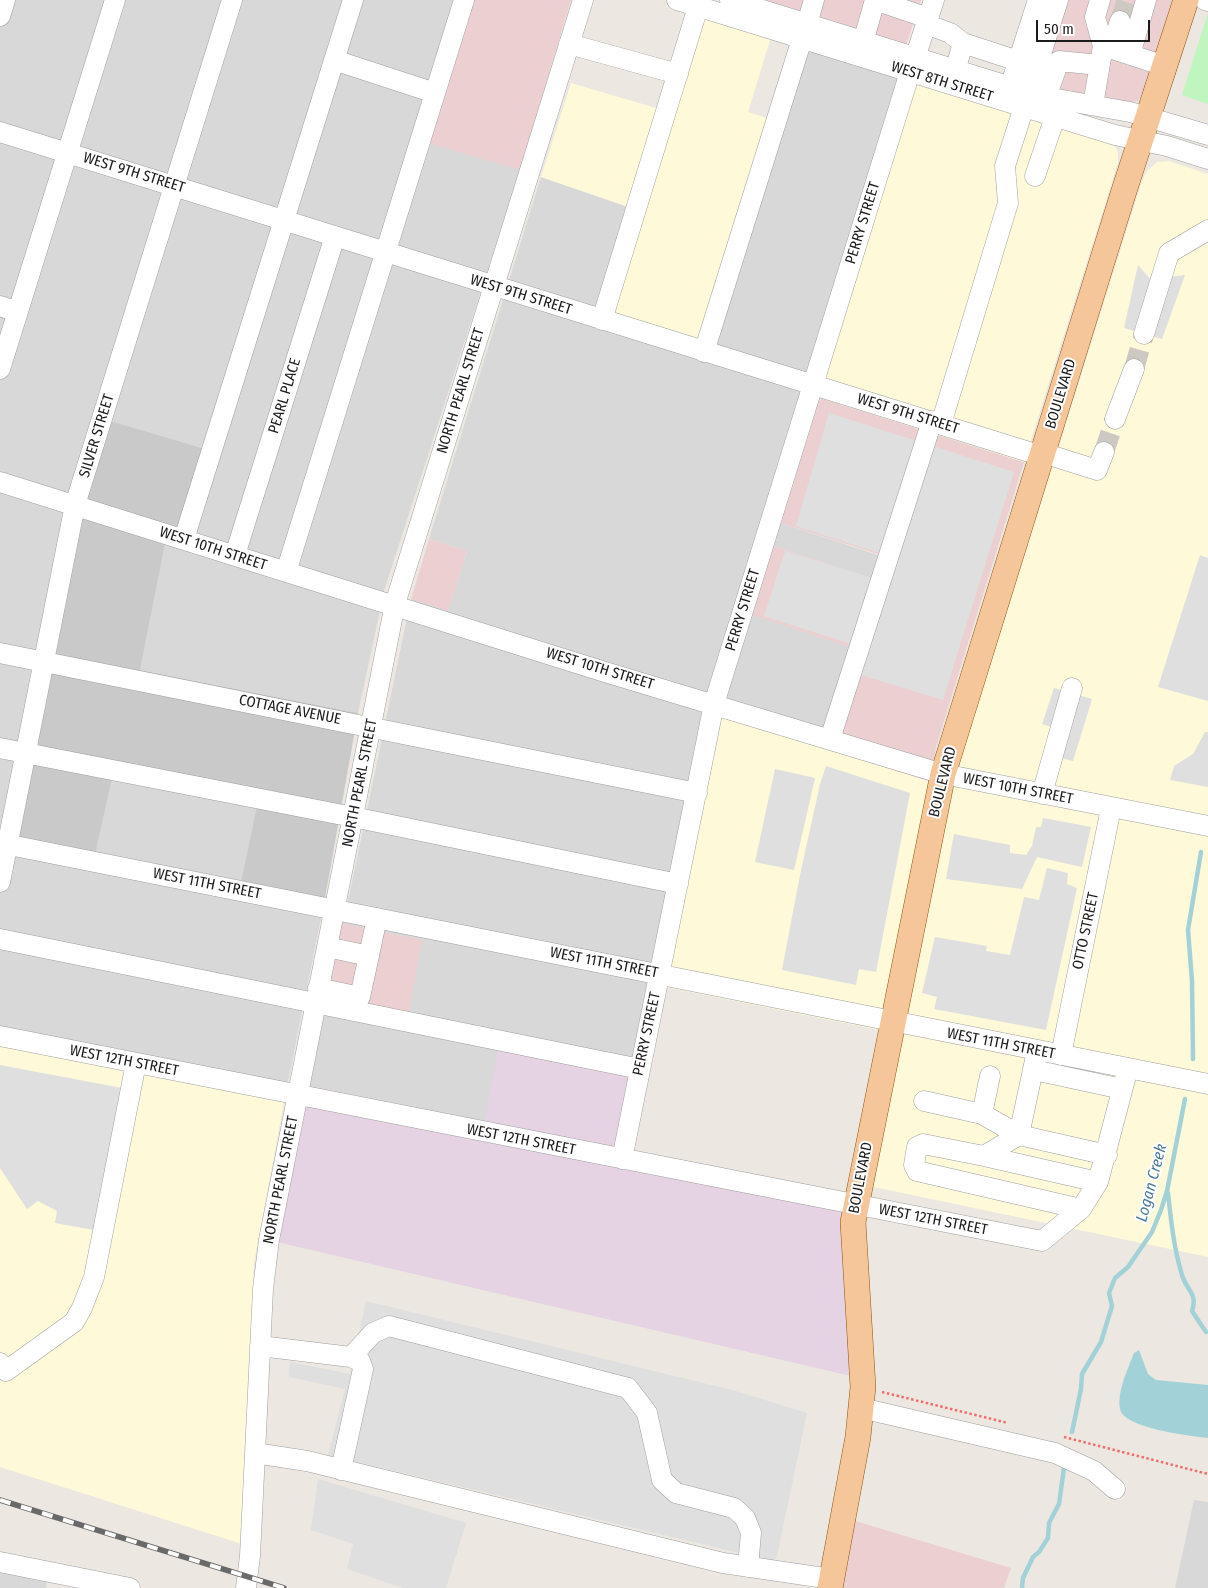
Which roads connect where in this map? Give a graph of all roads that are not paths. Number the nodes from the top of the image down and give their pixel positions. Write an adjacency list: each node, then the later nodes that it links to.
1 (5, 0): 17 (street)
2 (115, 0): 38 (street)
3 (232, 0): 41 (street, SILVER STREET)
4 (353, 0): 24 (street)
5 (464, 0): 30 (street)
6 (583, 0): 22 (street, NORTH PEARL STREET)
7 (677, 0): 15 (street, WEST 8TH STREET)
8 (730, 0): 19 (street, WEST 8TH STREET)
9 (814, 0): 19 (street)
10 (1038, 0): 25 (street)
11 (1058, 0): 31 (street)
12 (1100, 0): 23 (street)
13 (1146, 0): 23 (street)
14 (1186, 0): 27 (main road, BOULEVARD)
15 (698, 6): 19 (street, WEST 8TH STREET); 29 (street)
16 (929, 14): 20 (street); 21 (street); 26 (street, PERRY STREET)
17 (0, 16)
18 (1120, 22): 23 (street)
19 (804, 31): 20 (street, WEST 8TH STREET); 26 (street, WEST 8TH STREET); 50 (street)
20 (863, 42): 26 (street, WEST 8TH STREET)
21 (963, 43): 25 (street); 28 (street)
22 (569, 44): 29 (street); 46 (street, NORTH PEARL STREET)
23 (1111, 54): 27 (street); 31 (street); 32 (street)
24 (334, 60): 30 (street); 42 (street)
25 (1018, 61): 31 (street)
26 (913, 65): 28 (street, WEST 8TH STREET); 31 (street, WEST 8TH STREET); 53 (street, PERRY STREET)
27 (1165, 66): 34 (main road, BOULEVARD)
28 (955, 71): 31 (street, WEST 8TH STREET)
29 (678, 74): 48 (street)
30 (435, 93): 45 (street)
31 (1027, 96): 32 (street, WEST 8TH STREET); 33 (street, WEST 8TH STREET); 55 (street)
32 (1092, 106): 34 (street, WEST 8TH STREET)
33 (1054, 117): 37 (street, WEST 8TH STREET); 40 (street)
34 (1149, 117): 36 (street, WEST 8TH STREET); 37 (main road, BOULEVARD)
35 (0, 132): 38 (street, WEST 9TH STREET)
36 (1208, 135)
37 (1141, 140): 39 (street, WEST 8TH STREET); 57 (main road, BOULEVARD)
38 (66, 152): 41 (street, WEST 9TH STREET); 47 (street)
39 (1208, 159)
40 (1035, 176)
41 (175, 186): 42 (street, WEST 9TH STREET); 59 (street, SILVER STREET)
42 (282, 219): 44 (street, WEST 9TH STREET); 60 (street)
43 (1208, 230): 49 (street)
44 (335, 236): 45 (street, WEST 9TH STREET); 61 (street, PEARL PLACE)
45 (384, 252): 46 (street, WEST 9TH STREET); 62 (street)
46 (494, 286): 48 (street, WEST 9TH STREET); 63 (street, NORTH PEARL STREET)
47 (9, 309): 52 (street)
48 (602, 320): 50 (street, WEST 9TH STREET)
49 (1144, 334)
50 (704, 352): 53 (street, WEST 9TH STREET)
51 (1134, 368): 54 (street)
52 (0, 369)
53 (813, 384): 55 (street, WEST 9TH STREET); 67 (street, PERRY STREET)
54 (1115, 419)
55 (936, 423): 57 (street, WEST 9TH STREET); 69 (street)
56 (1104, 452): 57 (street, WEST 9TH STREET)
57 (1044, 454): 72 (main road, BOULEVARD)
58 (0, 482): 59 (street, WEST 10TH STREET)
59 (75, 505): 60 (street, WEST 10TH STREET); 65 (street, SILVER STREET)
60 (184, 539): 61 (street, WEST 10TH STREET)
61 (235, 555): 62 (street, WEST 10TH STREET)
62 (286, 572): 63 (street, WEST 10TH STREET)
63 (395, 604): 67 (street, WEST 10TH STREET); 68 (street, NORTH PEARL STREET)
64 (0, 653): 65 (street, COTTAGE AVENUE)
65 (44, 662): 68 (street, COTTAGE AVENUE); 71 (street, SILVER STREET)
66 (1072, 688): 74 (street)
67 (714, 704): 69 (street, WEST 10TH STREET); 73 (street, PERRY STREET)
68 (371, 726): 73 (street, COTTAGE AVENUE); 76 (street, NORTH PEARL STREET)
69 (830, 739): 72 (street, WEST 10TH STREET)
70 (0, 748): 71 (street)
71 (26, 754): 76 (street); 78 (street, SILVER STREET)
72 (943, 774): 74 (street, WEST 10TH STREET); 88 (main road, BOULEVARD)
73 (697, 793): 80 (street, PERRY STREET)
74 (1042, 794): 75 (street, WEST 10TH STREET)
75 (1111, 808): 77 (street, WEST 10TH STREET); 90 (street, OTTO STREET)
76 (353, 817): 80 (street); 81 (street, NORTH PEARL STREET)
77 (1208, 826)
78 (4, 844): 79 (street, SILVER STREET); 81 (street, WEST 11TH STREET)
79 (0, 882)
80 (678, 884): 86 (street, PERRY STREET)
81 (334, 910): 82 (street, WEST 11TH STREET); 84 (street, NORTH PEARL STREET)
82 (377, 918): 85 (street); 86 (street, WEST 11TH STREET)
83 (0, 939): 87 (street)
84 (327, 947): 85 (street); 87 (street, NORTH PEARL STREET)
85 (369, 956): 87 (street)
86 (660, 974): 88 (street, WEST 11TH STREET); 94 (street, PERRY STREET)
87 (317, 995): 94 (street); 98 (street, NORTH PEARL STREET)
88 (892, 1022): 91 (street, WEST 11TH STREET); 106 (main road, BOULEVARD)
89 (0, 1036): 92 (street, WEST 12TH STREET)
90 (1061, 1056): 91 (street, WEST 11TH STREET); 93 (street, WEST 11TH STREET)
91 (1036, 1061): 97 (street); 101 (street)
92 (136, 1063): 98 (street, WEST 12TH STREET); 110 (street)
93 (1128, 1068): 96 (street, WEST 11TH STREET); 97 (street)
94 (640, 1069): 104 (street, PERRY STREET)
95 (990, 1076): 100 (street)
96 (1208, 1084)
97 (1122, 1089): 102 (street)
98 (298, 1095): 104 (street, WEST 12TH STREET); 108 (street, NORTH PEARL STREET)
99 (924, 1102): 100 (street)
100 (982, 1114): 101 (street)
101 (1020, 1135): 102 (street); 103 (street)
102 (1107, 1155): 105 (street)
103 (984, 1156): 105 (street); 107 (street)
104 (622, 1159): 106 (street, WEST 12TH STREET)
105 (1098, 1182): 107 (street)
106 (856, 1206): 107 (street, WEST 12TH STREET); 111 (main road, BOULEVARD)
107 (1081, 1208)
108 (260, 1346): 109 (street); 112 (street, NORTH PEARL STREET)
109 (352, 1356): 113 (street); 116 (street)
110 (0, 1363)
111 (862, 1408): 114 (street); 117 (main road, BOULEVARD)
112 (255, 1453): 113 (street); 119 (street, NORTH PEARL STREET)
113 (341, 1470): 116 (street)
114 (1115, 1489)
115 (0, 1562): 118 (street)
116 (748, 1567): 117 (street)
117 (830, 1584)
118 (130, 1588)
119 (246, 1588)

